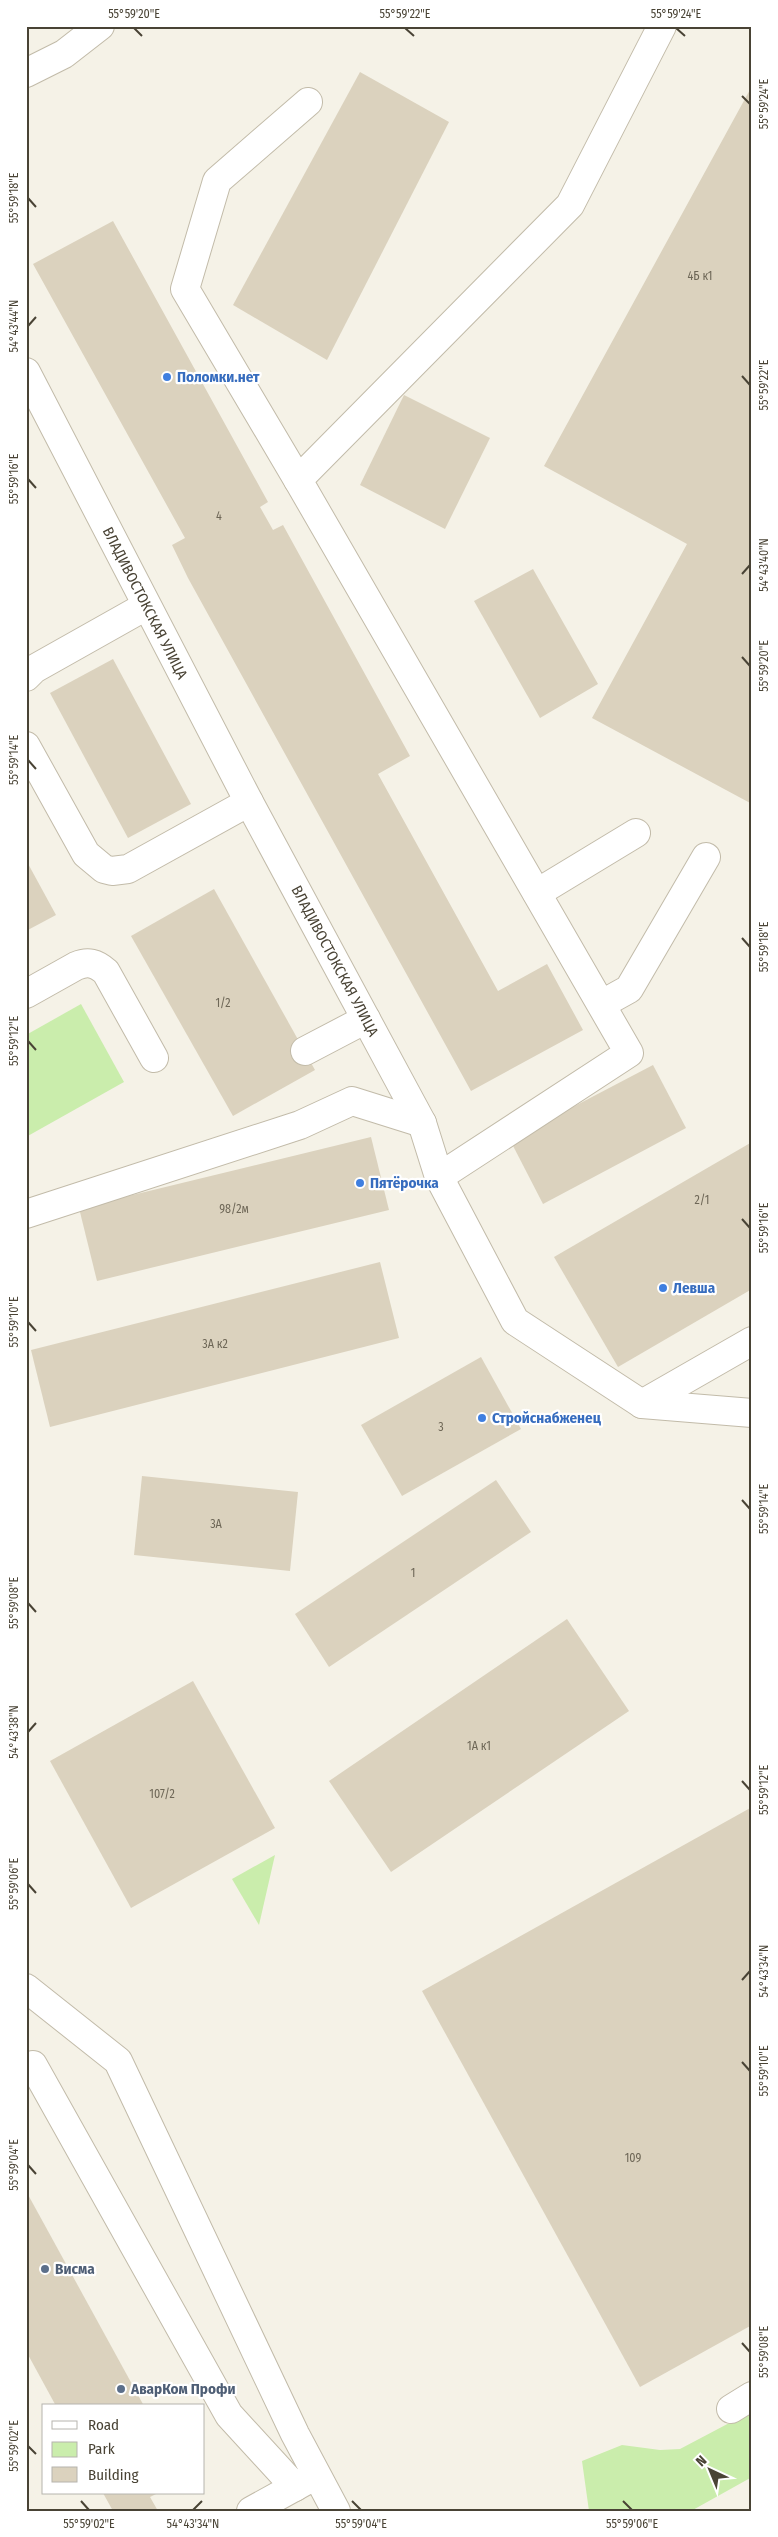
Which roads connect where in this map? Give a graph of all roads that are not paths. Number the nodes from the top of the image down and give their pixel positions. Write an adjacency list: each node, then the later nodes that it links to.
1 (100, 26): 3 (street)
2 (662, 26): 6 (street)
3 (26, 73)
4 (308, 102): 6 (street)
5 (26, 372): 7 (street, ВЛАДИВОСТОКСКАЯ УЛИЦА)
6 (298, 480): 13 (street)
7 (146, 606): 8 (street); 10 (street, ВЛАДИВОСТОКСКАЯ УЛИЦА)
8 (26, 677)
9 (26, 746): 10 (street)
10 (249, 802): 16 (street, ВЛАДИВОСТОКСКАЯ УЛИЦА)
11 (636, 833): 13 (street)
12 (706, 857): 15 (street)
13 (537, 893): 15 (street)
14 (26, 994): 18 (street)
15 (602, 1004): 20 (street)
16 (366, 1019): 17 (street); 19 (street, ВЛАДИВОСТОКСКАЯ УЛИЦА)
17 (305, 1051)
18 (154, 1058)
19 (422, 1123): 20 (street, ВЛАДИВОСТОКСКАЯ УЛИЦА); 21 (street)
20 (438, 1177): 23 (street, ВЛАДИВОСТОКСКАЯ УЛИЦА)
21 (26, 1214)
22 (752, 1342): 23 (street)
23 (642, 1404): 24 (street, ВЛАДИВОСТОКСКАЯ УЛИЦА)
24 (752, 1413)
25 (26, 1988): 27 (street)
26 (26, 2068): 27 (street)
27 (306, 2481): 28 (street); 29 (street)
28 (251, 2511)
29 (336, 2511)

